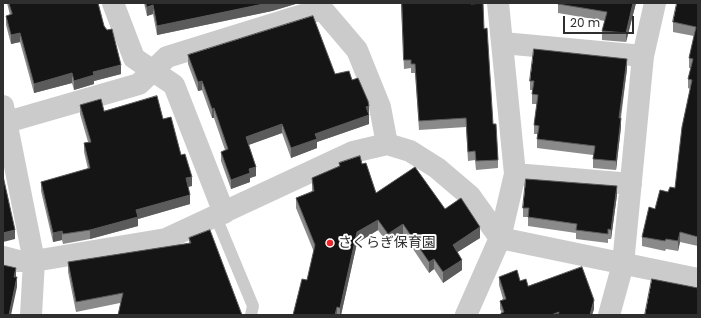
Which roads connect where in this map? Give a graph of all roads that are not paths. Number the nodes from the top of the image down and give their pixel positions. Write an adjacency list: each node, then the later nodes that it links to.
1 (113, 3): 7 (street)
2 (498, 3): 5 (street)
3 (655, 3): 6 (street)
4 (321, 6): 7 (street); 9 (street)
5 (503, 43): 6 (street); 10 (street)
6 (643, 56): 11 (street)
7 (154, 71): 8 (street); 12 (street)
8 (5, 114): 15 (street)
9 (387, 144): 12 (street); 13 (street)
10 (515, 174): 11 (street); 13 (street)
11 (631, 184): 16 (street)
12 (220, 215): 15 (street); 19 (lane)
13 (500, 238): 16 (street); 20 (street)
14 (3, 257): 15 (street)
15 (34, 261): 18 (street)
16 (623, 264): 17 (street); 21 (street)
17 (698, 279)
18 (31, 315)
19 (251, 315)
20 (466, 315)
21 (609, 315)

